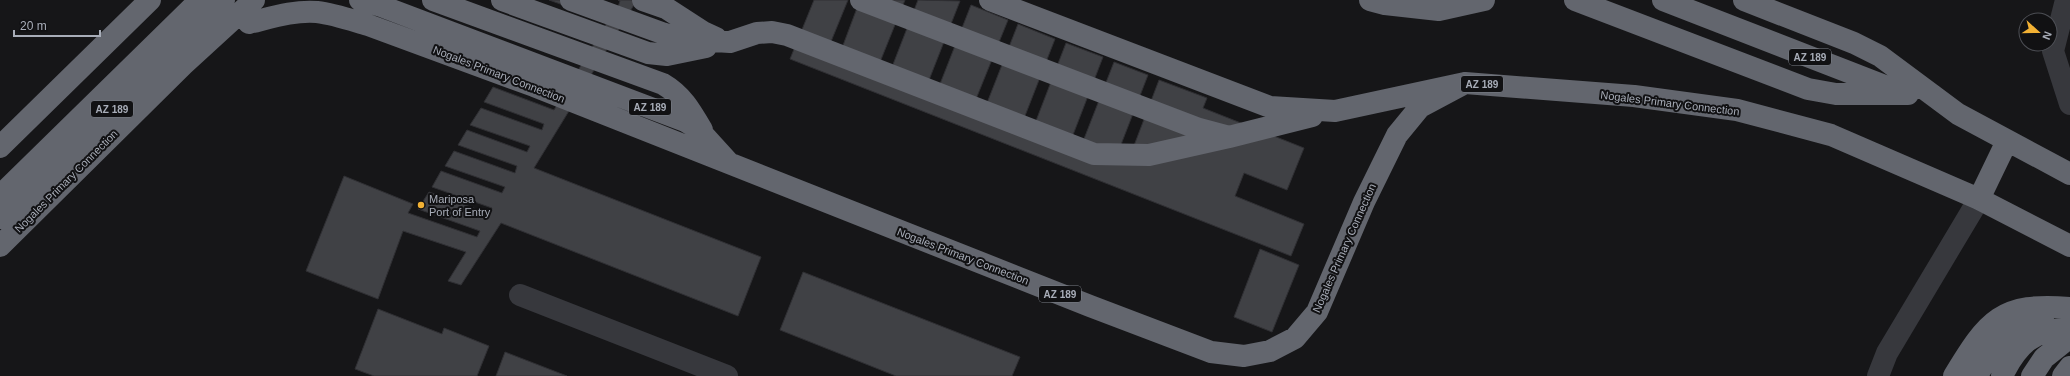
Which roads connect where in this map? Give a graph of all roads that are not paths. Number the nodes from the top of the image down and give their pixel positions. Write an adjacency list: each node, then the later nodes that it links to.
1 (150, 0): 28 (highway)
2 (200, 0): 31 (highway, AZ 189)
3 (262, 0): 18 (highway, Nogales Primary Connection / AZ 189)
4 (302, 0): 18 (highway, Nogales Primary Connection / AZ 189)
5 (360, 0): 26 (highway, Nogales Primary Connection / AZ 189)
6 (433, 0): 26 (highway, Nogales Primary Connection / AZ 189)
7 (502, 0): 19 (highway, Nogales Primary Connection / AZ 189)
8 (571, 0): 19 (highway, Nogales Primary Connection / AZ 189)
9 (643, 0): 19 (highway)
10 (860, 0): 25 (highway, Nogales Primary Connection / AZ 189)
11 (990, 0): 23 (highway, Nogales Primary Connection / AZ 189)
12 (1370, 0): 13 (highway)
13 (1484, 0)
14 (1575, 0): 21 (highway, AZ 189)
15 (1663, 0): 21 (highway, AZ 189)
16 (1744, 0): 24 (highway, AZ 189)
17 (2066, 0): 22 (street)
18 (242, 9): 29 (highway, Nogales Primary Connection / AZ 189); 33 (highway, Nogales Primary Connection / AZ 189); 34 (highway, Nogales Primary Connection / AZ 189)
19 (730, 42): 25 (highway, Nogales Primary Connection / AZ 189)
20 (1465, 83): 23 (highway, Nogales Primary Connection / AZ 189); 29 (highway, Nogales Primary Connection / AZ 189); 32 (highway, Nogales Primary Connection / AZ 189)
21 (1908, 94): 24 (highway, AZ 189)
22 (2070, 104)
23 (1335, 111): 25 (highway, Nogales Primary Connection / AZ 189)
24 (1958, 114): 27 (highway, AZ 189)
25 (1229, 137)
26 (710, 141): 29 (highway, Nogales Primary Connection / AZ 189)
27 (2007, 141): 30 (highway, AZ 189); 32 (highway)
28 (0, 147)
29 (743, 170)
30 (2070, 174)
31 (0, 196)
32 (1979, 199): 35 (highway, AZ 189); 42 (street)
33 (0, 218)
34 (0, 246)
35 (2070, 246)
36 (520, 295): 41 (street)
37 (2070, 308): 43 (highway); 44 (highway)
38 (2070, 329): 45 (highway)
39 (2070, 337): 46 (highway)
40 (2070, 366): 47 (highway)
41 (727, 376)
42 (1878, 376)
43 (1954, 376)
44 (1977, 376)
45 (2002, 376)
46 (2032, 376)
47 (2063, 376)

